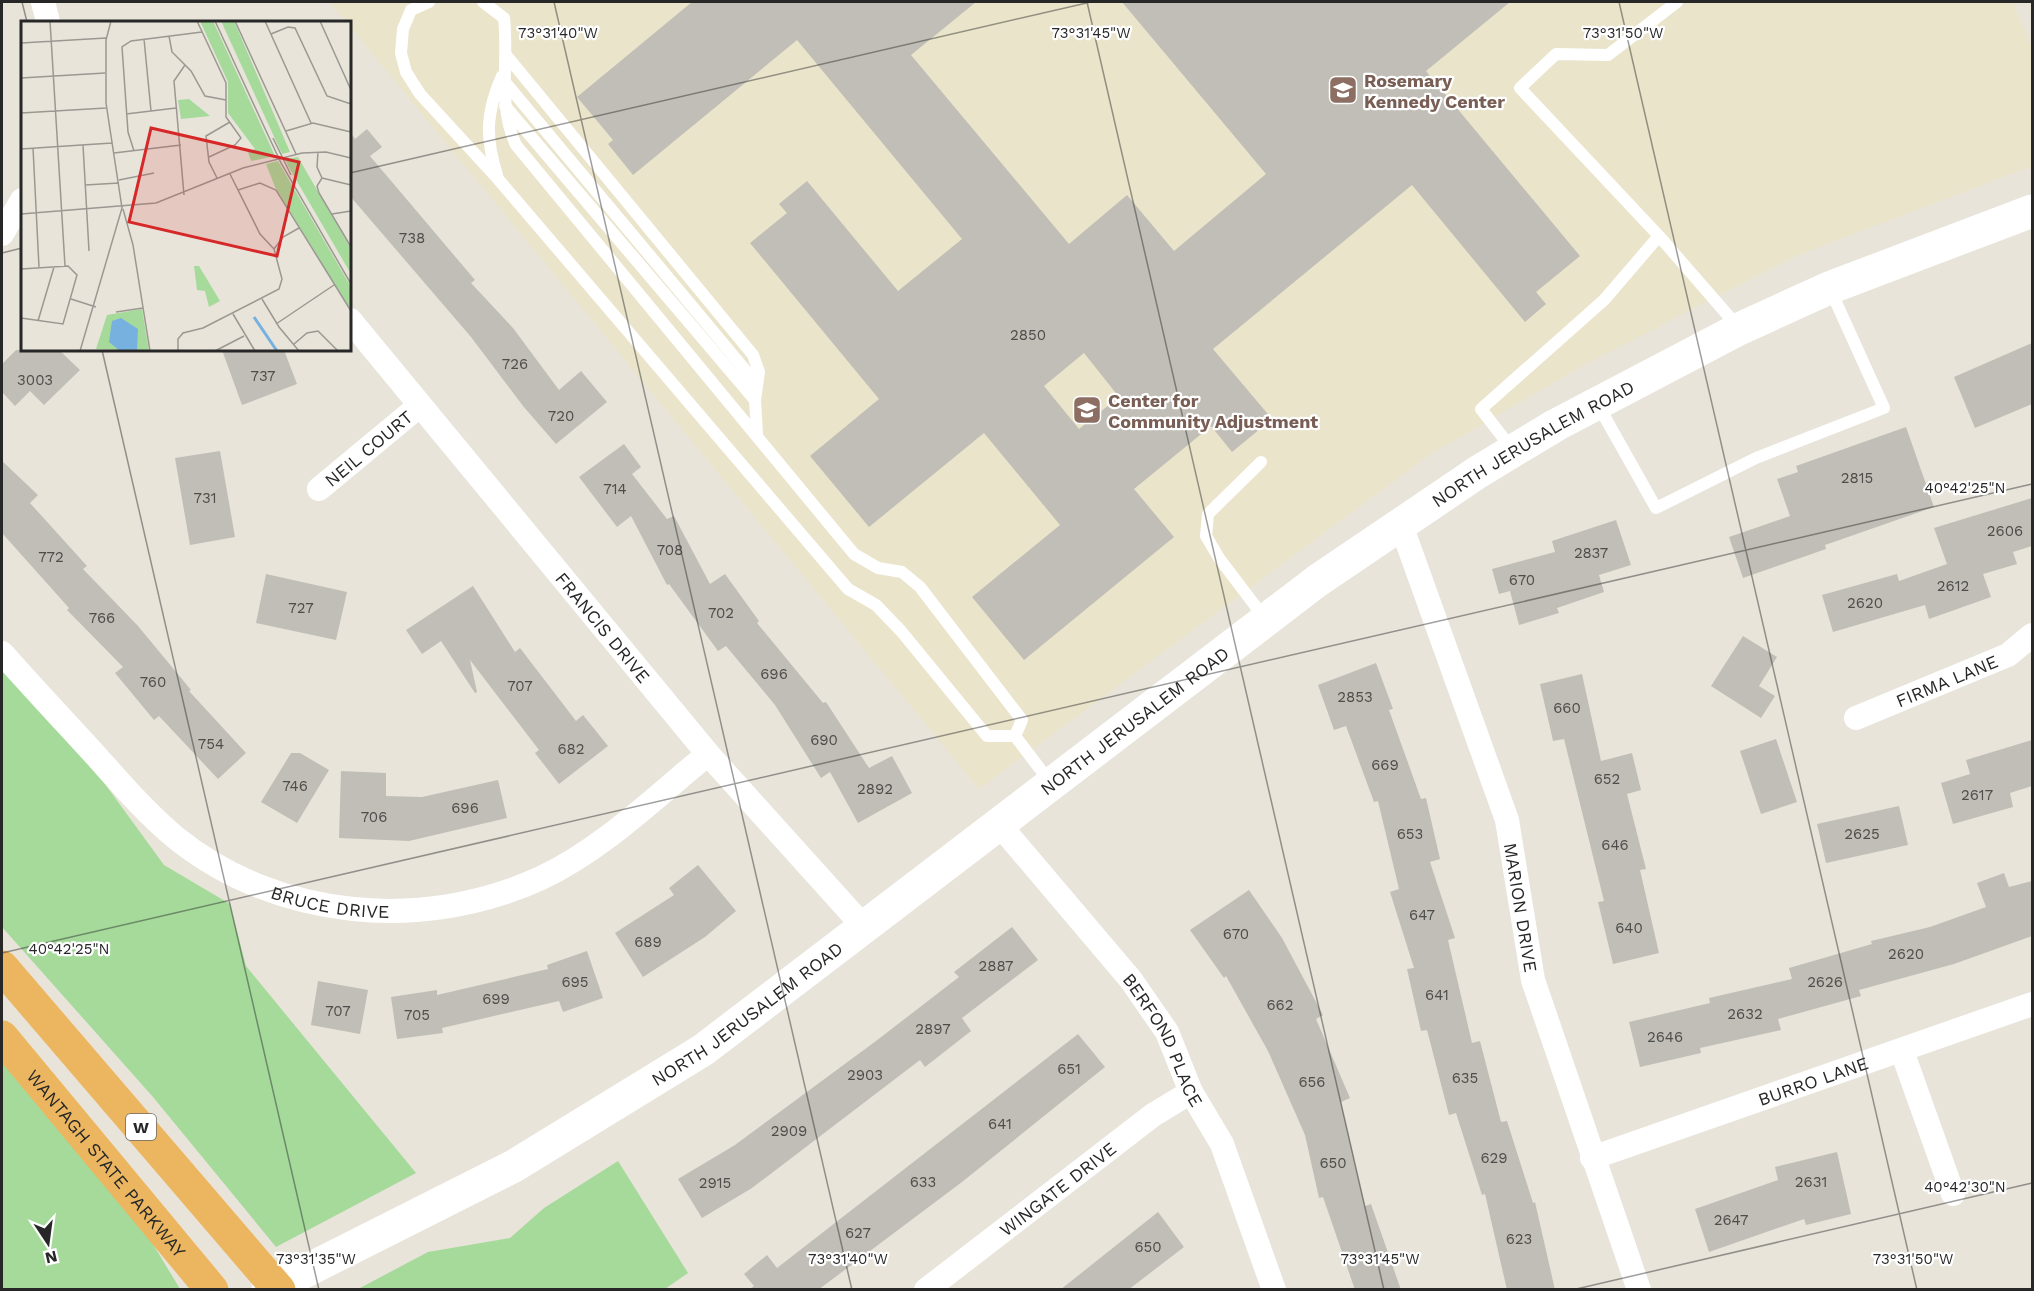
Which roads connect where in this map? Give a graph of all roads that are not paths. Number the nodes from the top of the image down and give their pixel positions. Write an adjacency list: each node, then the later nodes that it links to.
1 (43, 2): 5 (street)
2 (429, 2): 10 (lane)
3 (483, 2): 6 (lane)
4 (1677, 2): 14 (lane)
5 (48, 21)
6 (506, 55): 7 (lane); 18 (lane)
7 (505, 69): 8 (lane); 10 (lane)
8 (505, 82): 9 (lane); 18 (lane)
9 (506, 106): 19 (lane); 22 (lane)
10 (498, 179): 31 (lane)
11 (21, 202): 13 (street)
12 (2032, 212): 15 (main road, NORTH JERUSALEM ROAD)
13 (2, 234)
14 (1659, 236): 17 (lane); 23 (lane)
15 (1829, 288): 17 (main road, NORTH JERUSALEM ROAD); 20 (lane)
16 (351, 321): 21 (street, FRANCIS DRIVE)
17 (1739, 329): 20 (main road, NORTH JERUSALEM ROAD)
18 (757, 384): 19 (lane)
19 (754, 400): 22 (lane)
20 (1597, 404): 23 (main road, NORTH JERUSALEM ROAD)
21 (419, 406): 25 (street, NEIL COURT); 32 (street, FRANCIS DRIVE)
22 (757, 434): 31 (lane)
23 (1513, 451): 26 (main road, NORTH JERUSALEM ROAD)
24 (1261, 462): 27 (lane)
25 (319, 489)
26 (1401, 525): 27 (main road, NORTH JERUSALEM ROAD); 41 (street, MARION DRIVE)
27 (1267, 620): 33 (main road, NORTH JERUSALEM ROAD)
28 (2032, 635): 30 (street, FIRMA LANE)
29 (2, 653): 32 (street, BRUCE DRIVE)
30 (1856, 718)
31 (1015, 736): 33 (lane)
32 (708, 754): 35 (street, FRANCIS DRIVE)
33 (1050, 783): 34 (main road, NORTH JERUSALEM ROAD)
34 (998, 823): 35 (main road, NORTH JERUSALEM ROAD); 40 (street, BERFOND PLACE)
35 (864, 927): 44 (main road, NORTH JERUSALEM ROAD)
36 (2, 967): 45 (highway, W)
37 (2032, 1004): 39 (street, BURRO LANE)
38 (2, 1037): 43 (highway, WANTAGH STATE PARKWAY)
39 (1902, 1052): 41 (street, BURRO LANE); 42 (street)
40 (1191, 1092): 46 (street, WINGATE DRIVE); 47 (street, BERFOND PLACE)
41 (1592, 1158): 48 (street, MARION DRIVE)
42 (1953, 1194)
43 (212, 1290)
44 (268, 1290)
45 (279, 1290)
46 (926, 1290)
47 (1274, 1290)
48 (1639, 1290)

